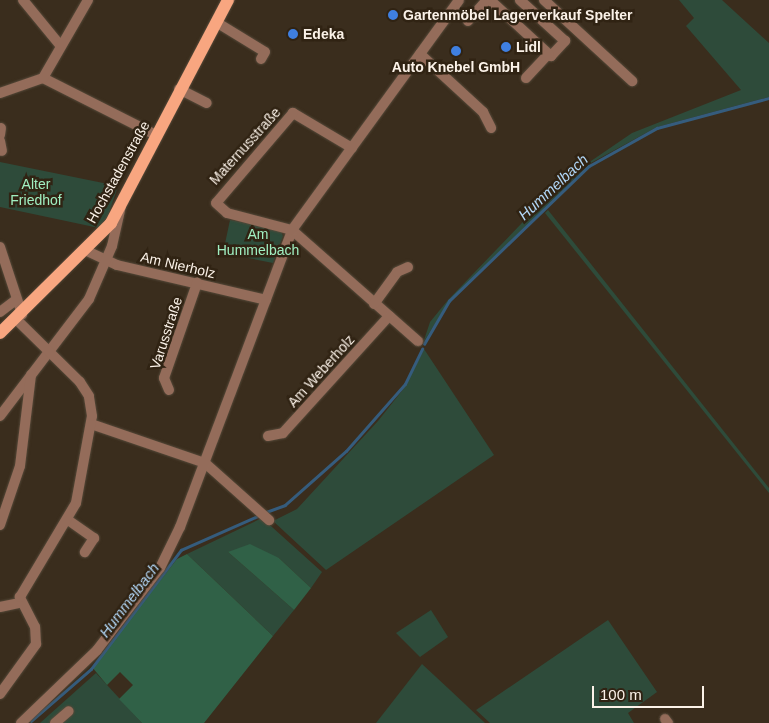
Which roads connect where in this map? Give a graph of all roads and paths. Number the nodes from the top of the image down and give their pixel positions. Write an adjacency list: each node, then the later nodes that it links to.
1 (23, 0): 10 (street)
2 (88, 0): 10 (street)
3 (228, 0): 9 (main road, Hochstadenstraße)
4 (459, 0): 11 (street)
5 (489, 0): 8 (street); 12 (street)
6 (520, 0): 12 (street)
7 (544, 0): 16 (street)
8 (468, 21)
9 (216, 22): 13 (street); 17 (main road, Hochstadenstraße)
10 (60, 45): 14 (street)
11 (420, 54): 20 (street); 22 (street)
12 (548, 54): 15 (street)
13 (261, 59)
14 (43, 78): 18 (street); 21 (street)
15 (526, 78)
16 (632, 81)
17 (179, 89): 19 (street); 21 (main road, Hochstadenstraße)
18 (0, 93)
19 (206, 103)
20 (490, 128)
21 (156, 135): 23 (main road, Hochstadenstraße)
22 (352, 148): 24 (street); 24 (street, Maternusstraße)
23 (121, 206): 25 (main road, Hochstadenstraße); 27 (street)
24 (292, 230): 31 (street); 32 (street)
25 (87, 251): 27 (street, Am Nierholz); 34 (main road, Hochstadenstraße)
26 (1, 253): 30 (street)
27 (106, 262): 29 (street, Am Nierholz); 38 (street)
28 (408, 267): 32 (street)
29 (197, 283): 31 (street, Am Nierholz); 40 (street, Varusstraße)
30 (17, 299): 33 (street); 34 (street)
31 (266, 300): 44 (street)
32 (374, 304): 35 (street)
33 (0, 312)
34 (19, 316): 36 (main road, Hochstadenstraße); 38 (street)
35 (389, 316): 37 (street); 43 (street, Am Weberholz)
36 (0, 333)
37 (418, 341)
38 (48, 352): 39 (street); 42 (street)
39 (31, 376): 41 (street); 47 (street)
40 (169, 390)
41 (0, 416)
42 (91, 424): 44 (street); 45 (street)
43 (268, 436)
44 (205, 463): 46 (street); 53 (street)
45 (68, 520): 48 (street); 49 (street)
46 (269, 520)
47 (0, 525)
48 (85, 552)
49 (19, 602): 50 (street); 51 (street)
50 (0, 607)
51 (0, 694)
52 (69, 711): 54 (street)
53 (21, 723)
54 (55, 723)

